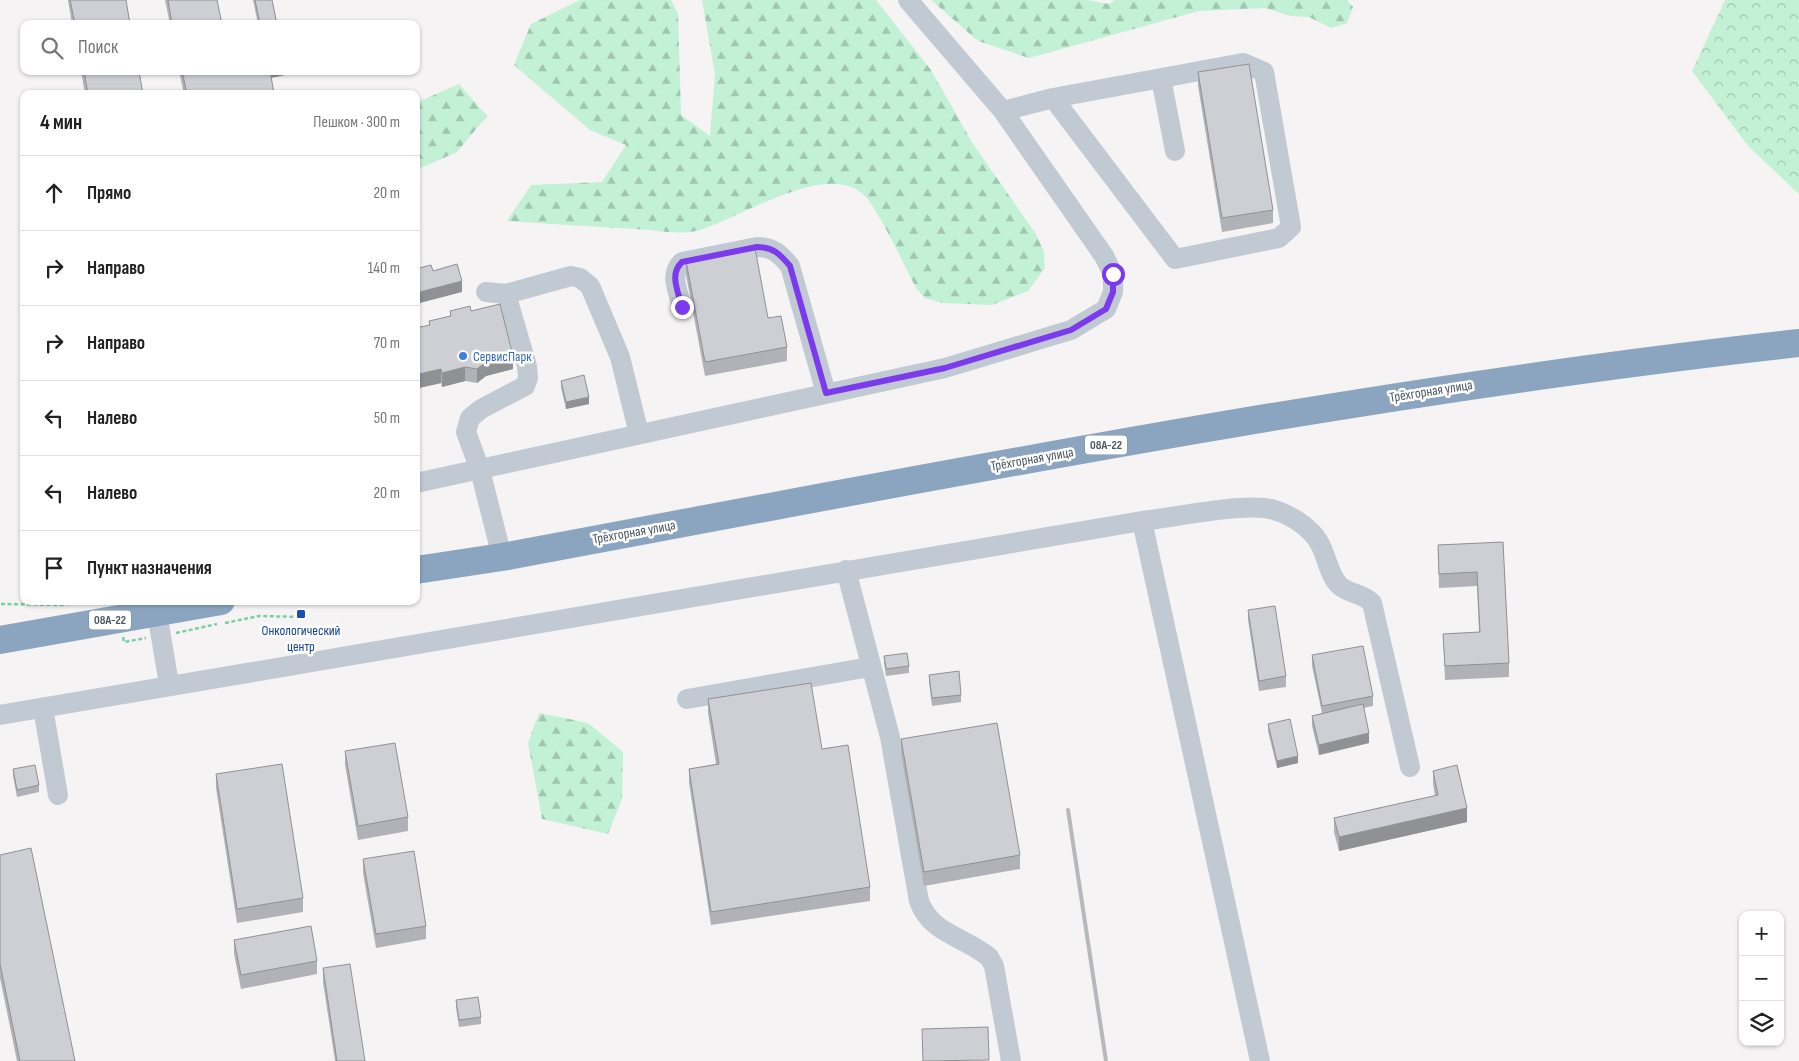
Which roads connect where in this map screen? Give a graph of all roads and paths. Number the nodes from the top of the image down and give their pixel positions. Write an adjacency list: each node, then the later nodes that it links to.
1 (908, 0): 4 (lane)
2 (1161, 78): 3 (lane); 3 (lane); 5 (lane)
3 (1053, 98): 4 (lane)
4 (1004, 111): 8 (lane)
5 (1175, 151)
6 (682, 307): 8 (lane)
7 (1799, 344): 13 (highway, Трёхгорная улица / 08А-22)
8 (826, 393): 9 (lane)
9 (639, 434): 10 (lane); 10 (lane)
10 (480, 470): 11 (lane); 13 (lane)
11 (420, 482)
12 (1142, 521): 15 (lane); 26 (lane); 29 (lane)
13 (502, 557): 14 (highway, Трёхгорная улица / 08А-22)
14 (420, 569)
15 (846, 570): 21 (lane); 22 (lane)
16 (2, 604): 17 (path)
17 (20, 604)
18 (169, 605): 19 (highway, 08А-22)
19 (156, 606): 20 (highway, 08А-22); 22 (lane)
20 (0, 640)
21 (870, 667): 23 (lane); 28 (lane)
22 (169, 684): 24 (lane)
23 (687, 699)
24 (43, 708): 25 (lane); 27 (lane)
25 (0, 715)
26 (1410, 767)
27 (58, 795)
28 (1011, 1061)
29 (1260, 1061)

